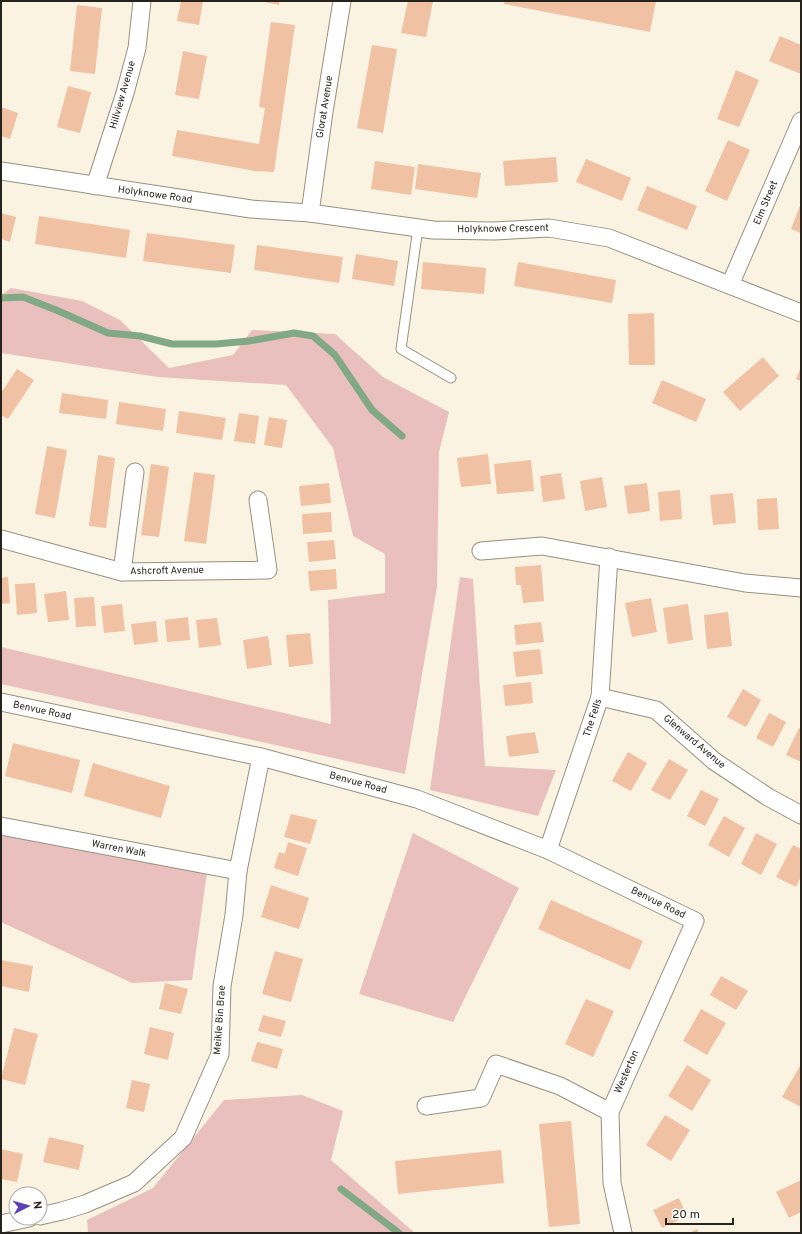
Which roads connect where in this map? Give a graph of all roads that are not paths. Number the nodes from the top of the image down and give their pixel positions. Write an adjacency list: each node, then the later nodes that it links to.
1 (142, 1): 5 (street, Hillview Avenue)
2 (342, 1): 6 (street, Glorat Avenue)
3 (801, 121): 8 (street, Elm Street)
4 (1, 172): 5 (street, Holyknowe Road)
5 (95, 186): 6 (street, Holyknowe Road)
6 (310, 213): 7 (street, Holyknowe Crescent)
7 (418, 228): 8 (street, Holyknowe Crescent); 10 (lane)
8 (730, 285): 9 (street, Holyknowe Crescent)
9 (801, 313)
10 (451, 378)
11 (135, 472): 16 (street)
12 (258, 500): 16 (street, Ashcroft Avenue)
13 (1, 539): 16 (street, Ashcroft Avenue)
14 (480, 551): 15 (street)
15 (609, 557): 17 (street); 18 (street, The Fells)
16 (122, 572)
17 (801, 588)
18 (600, 697): 21 (street, Glenward Avenue); 23 (street, The Fells)
19 (1, 702): 20 (street, Benvue Road)
20 (261, 757): 23 (street, Benvue Road); 24 (street, Meikle Bin Brae)
21 (801, 815)
22 (1, 826): 24 (street, Warren Walk)
23 (548, 850): 25 (street, Benvue Road)
24 (238, 871): 28 (street, Meikle Bin Brae)
25 (695, 921): 27 (street, Westerton)
26 (426, 1106): 27 (street)
27 (610, 1112): 29 (street, Westerton)
28 (48, 1214)
29 (623, 1233)

